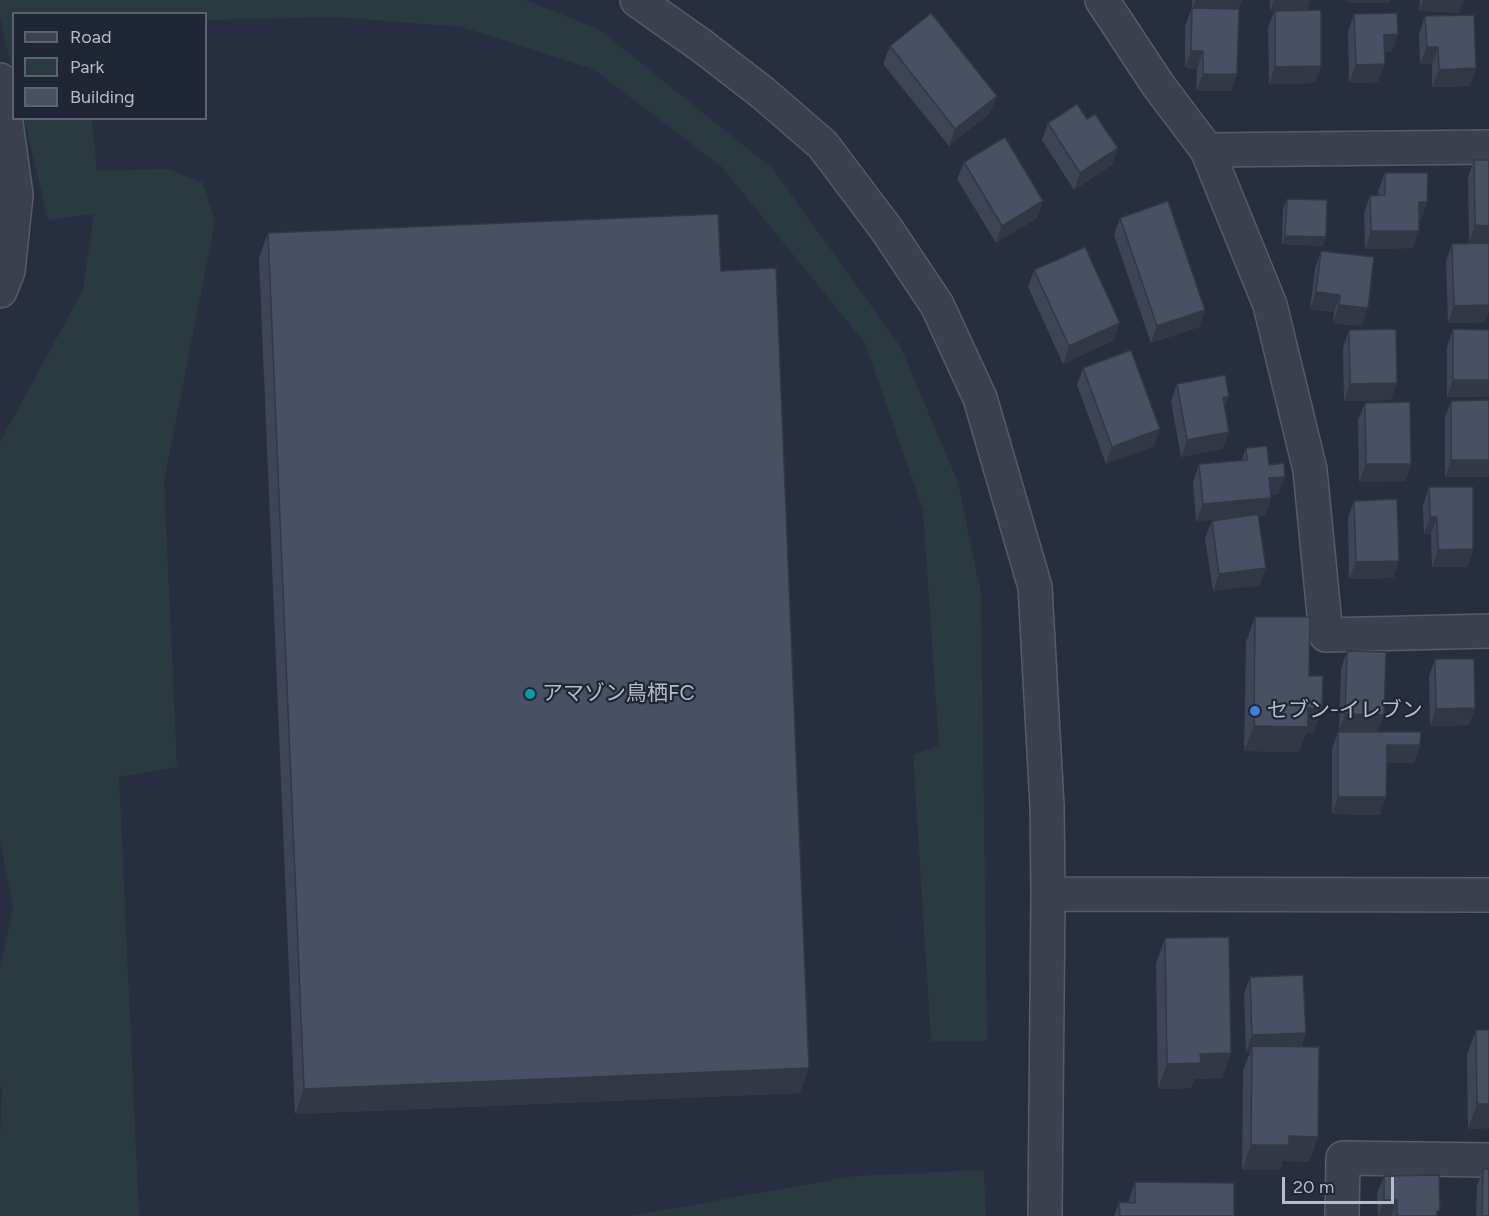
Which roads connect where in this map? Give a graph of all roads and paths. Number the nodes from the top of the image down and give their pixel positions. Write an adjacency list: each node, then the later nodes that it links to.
1 (637, 0): 8 (street)
2 (1102, 0): 5 (street)
3 (0, 80): 6 (street)
4 (1489, 147): 5 (street)
5 (1207, 150): 7 (street)
6 (0, 291)
7 (1489, 631)
8 (1048, 894): 9 (street); 11 (street)
9 (1489, 895)
10 (1489, 1160): 12 (street)
11 (1045, 1216)
12 (1342, 1216)

